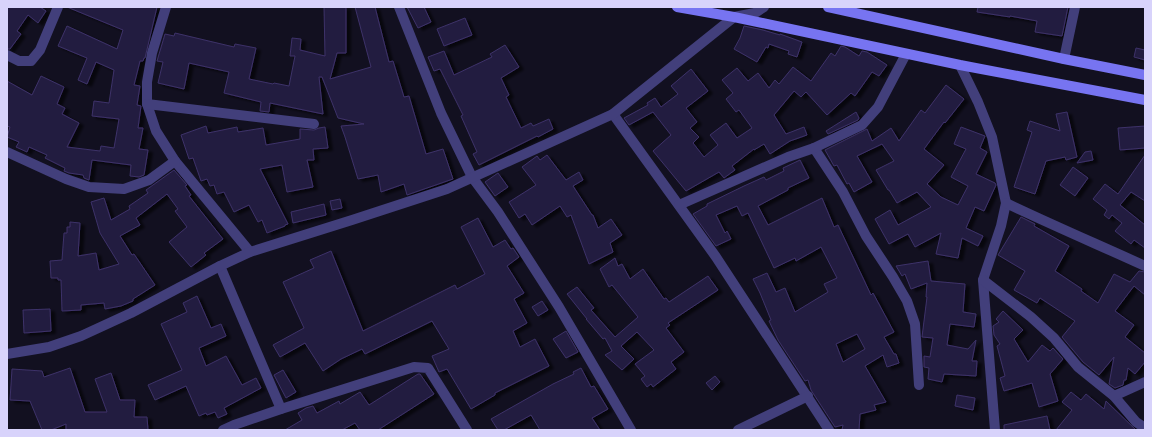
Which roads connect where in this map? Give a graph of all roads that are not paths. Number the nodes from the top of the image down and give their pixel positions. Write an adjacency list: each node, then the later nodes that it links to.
1 (58, 7): 10 (street)
2 (166, 7): 15 (street)
3 (399, 7): 21 (street)
4 (677, 7): 8 (street)
5 (764, 7): 8 (street)
6 (828, 7): 11 (street)
7 (1075, 7): 11 (street)
8 (734, 17): 9 (street); 16 (street)
9 (906, 54): 12 (street); 18 (street)
10 (7, 55)
11 (1064, 59): 13 (street)
12 (960, 65): 14 (street); 22 (street)
13 (1145, 75)
14 (1145, 100)
15 (147, 104): 17 (street); 20 (street)
16 (613, 114): 21 (street); 23 (street)
17 (314, 124)
18 (814, 148): 23 (street); 30 (street)
19 (7, 152): 20 (street)
20 (174, 161): 24 (street)
21 (472, 177): 24 (street); 38 (street)
22 (1006, 203): 26 (street); 27 (street)
23 (679, 205): 31 (street)
24 (250, 252): 25 (street)
25 (220, 266): 28 (street); 33 (street)
26 (1145, 266)
27 (983, 280): 32 (street); 41 (street)
28 (7, 354)
29 (1145, 382): 32 (street)
30 (919, 385)
31 (808, 396): 39 (street); 40 (street)
32 (1114, 396): 35 (street)
33 (281, 409): 34 (street); 37 (street)
34 (235, 427): 36 (street)
35 (1145, 428)
36 (223, 430)
37 (467, 430)
38 (631, 430)
39 (738, 430)
40 (829, 430)
41 (995, 430)

